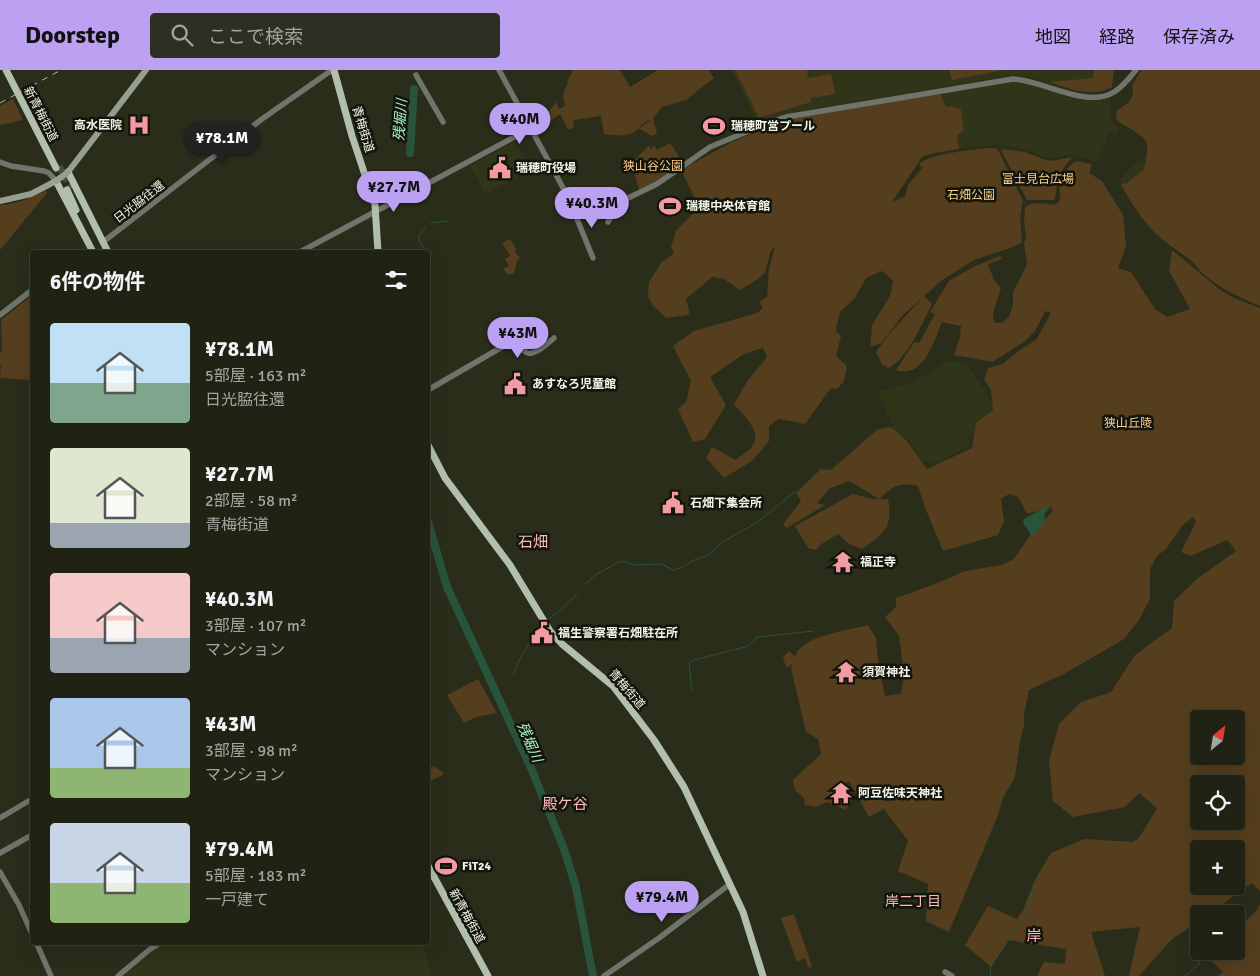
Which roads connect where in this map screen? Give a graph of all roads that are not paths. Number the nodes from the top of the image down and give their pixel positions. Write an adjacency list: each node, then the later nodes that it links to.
1 (6, 70): 2 (main road, 新青梅街道)
2 (10, 70)
3 (146, 70): 11 (main road)
4 (333, 70): 14 (main road, 青梅街道); 16 (street, 日光脇往還)
5 (499, 70): 9 (street)
6 (1136, 70): 15 (street)
7 (416, 75): 8 (street)
8 (442, 122)
9 (531, 128): 14 (street); 23 (street)
10 (0, 162): 12 (street)
11 (68, 172): 12 (main road, bridge); 16 (main road)
12 (56, 181): 13 (main road); 17 (main road)
13 (0, 201)
14 (376, 211): 21 (street); 22 (main road, 青梅街道)
15 (608, 222)
16 (103, 242): 20 (main road)
17 (93, 250)
18 (93, 250): 19 (main road)
19 (102, 250)
20 (107, 250)
21 (304, 250)
22 (378, 250)
23 (593, 258)
24 (30, 292): 25 (street)
25 (0, 315)
26 (554, 338): 27 (street)
27 (430, 389)
28 (430, 449): 35 (main road, 青梅街道)
29 (30, 800): 30 (street)
30 (0, 818)
31 (30, 836): 32 (street)
32 (0, 853)
33 (430, 870): 42 (main road, 新青梅街道)
34 (0, 872): 36 (street)
35 (730, 884): 43 (street); 44 (main road, 青梅街道)
36 (30, 930)
37 (37, 945): 40 (street)
38 (156, 945): 41 (street)
39 (945, 972): 45 (street)
40 (51, 976)
41 (118, 976)
42 (488, 976)
43 (604, 976)
44 (763, 976)
45 (952, 976)

